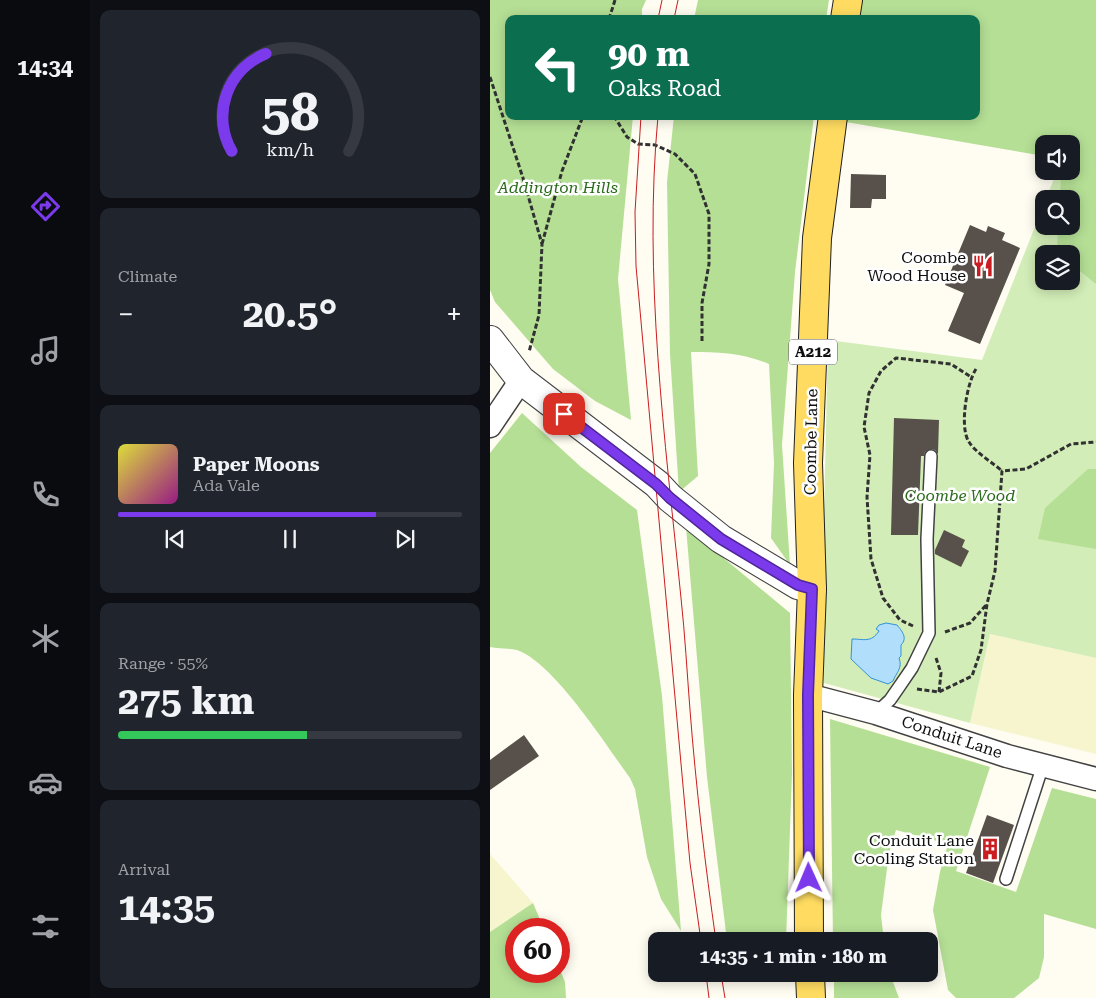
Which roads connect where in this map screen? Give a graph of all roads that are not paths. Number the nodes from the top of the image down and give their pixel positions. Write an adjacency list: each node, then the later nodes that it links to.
1 (848, 0): 2 (main road)
2 (846, 15)
3 (832, 120): 8 (main road, Coombe Lane / A212)
4 (490, 340): 5 (street)
5 (521, 380): 6 (street); 8 (street)
6 (490, 426)
7 (930, 456): 10 (lane)
8 (812, 589): 9 (main road, A212)
9 (808, 695): 10 (street, Conduit Lane); 14 (main road, A212)
10 (876, 712): 11 (street, Conduit Lane)
11 (1043, 765): 12 (street, Conduit Lane); 13 (lane)
12 (1096, 779)
13 (1006, 878)
14 (810, 932)
15 (810, 982): 16 (main road)
16 (811, 998)

